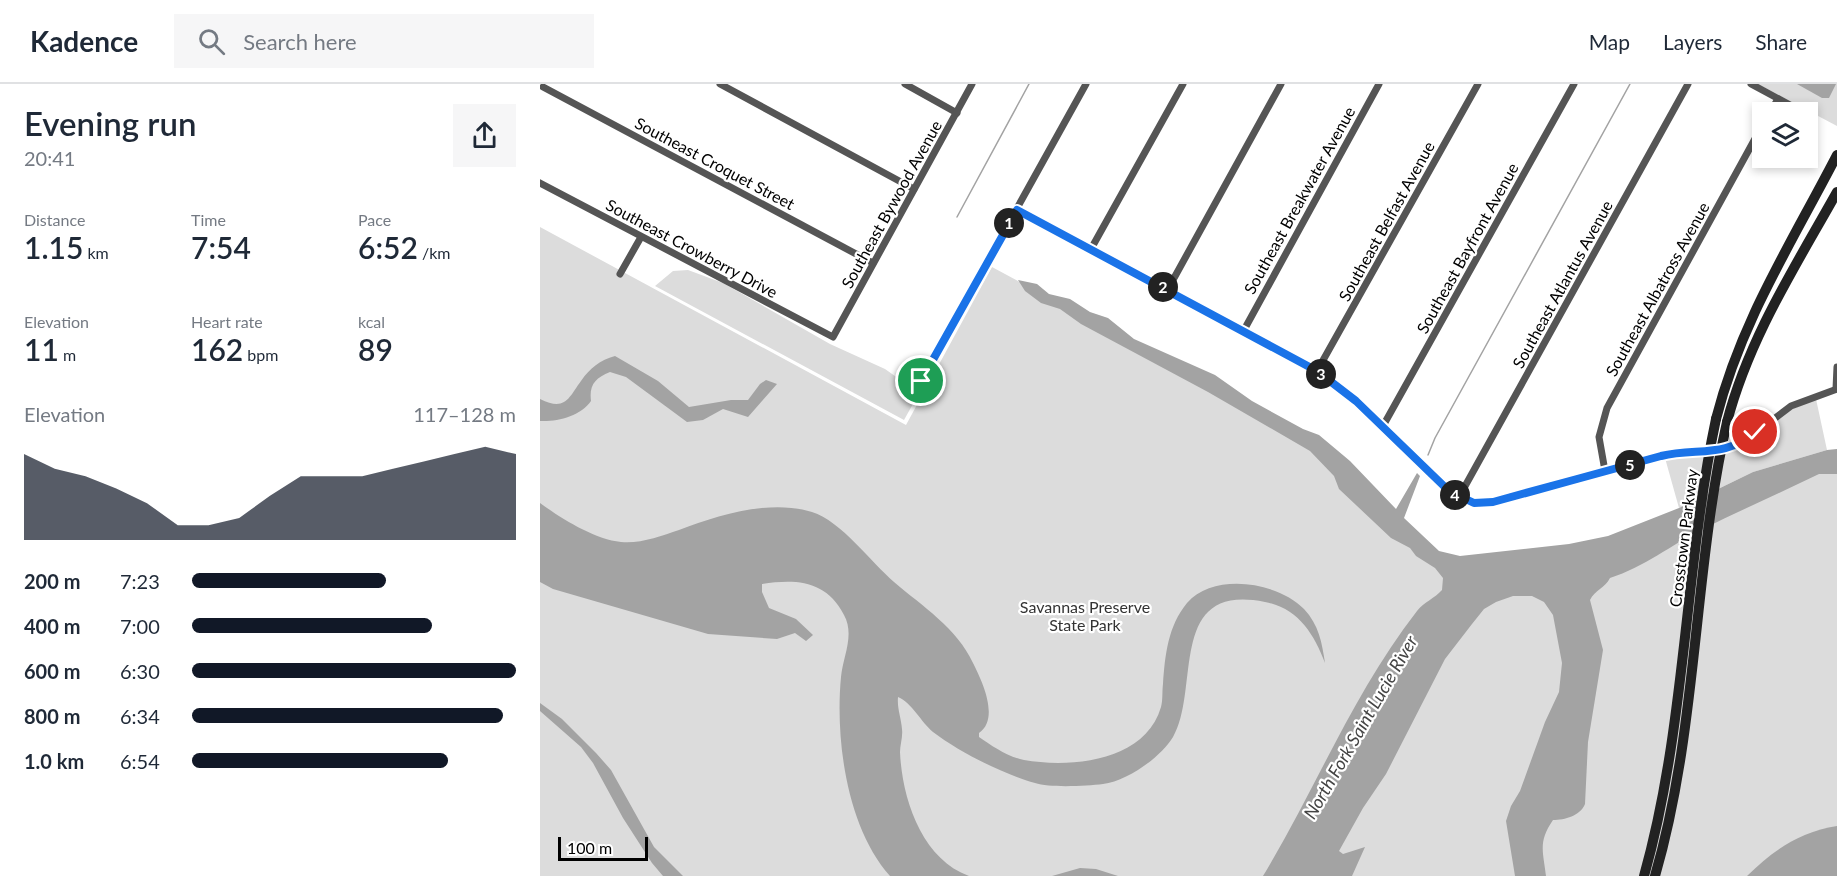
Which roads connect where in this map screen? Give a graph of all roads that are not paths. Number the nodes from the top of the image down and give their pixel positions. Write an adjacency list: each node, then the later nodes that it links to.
1 (720, 84): 20 (street)
2 (905, 84): 16 (street)
3 (972, 84): 16 (street, Southeast Bywood Avenue)
4 (1086, 84): 22 (street)
5 (1183, 84): 24 (street)
6 (1281, 84): 27 (street)
7 (1379, 84): 28 (street, Southeast Breakwater Avenue)
8 (1478, 84): 31 (street, Southeast Belfast Avenue)
9 (1574, 84): 35 (street, Southeast Bayfront Avenue)
10 (1688, 84): 37 (street, Southeast Atlantus Avenue)
11 (1751, 84): 13 (street)
12 (543, 87): 25 (street, Southeast Croquet Street)
13 (1778, 99): 14 (street); 15 (street)
14 (1776, 102)
15 (1783, 102)
16 (957, 112): 20 (street, Southeast Bywood Avenue)
17 (1752, 144): 36 (street, Southeast Albatross Avenue)
18 (1837, 156): 34 (main road, Crosstown Parkway)
19 (540, 183): 23 (street, Southeast Crowberry Drive)
20 (914, 189): 25 (street, Southeast Bywood Avenue)
21 (1837, 192): 34 (main road, Crosstown Parkway)
22 (1017, 210): 24 (street); 32 (street)
23 (641, 237): 26 (street); 29 (street, Southeast Crowberry Drive)
24 (1091, 249): 27 (street)
25 (873, 263): 29 (street, Southeast Bywood Avenue)
26 (620, 274)
27 (1168, 289): 28 (street)
28 (1244, 330): 31 (street)
29 (833, 337)
30 (1837, 367): 33 (street)
31 (1317, 371): 35 (street)
32 (921, 381)
33 (1837, 389): 36 (street)
34 (1721, 421): 38 (main road, Crosstown Parkway, bridge); 39 (main road, Crosstown Parkway, bridge)
35 (1383, 426): 37 (street)
36 (1605, 471): 37 (street)
37 (1459, 497)
38 (1644, 876)
39 (1655, 876)

